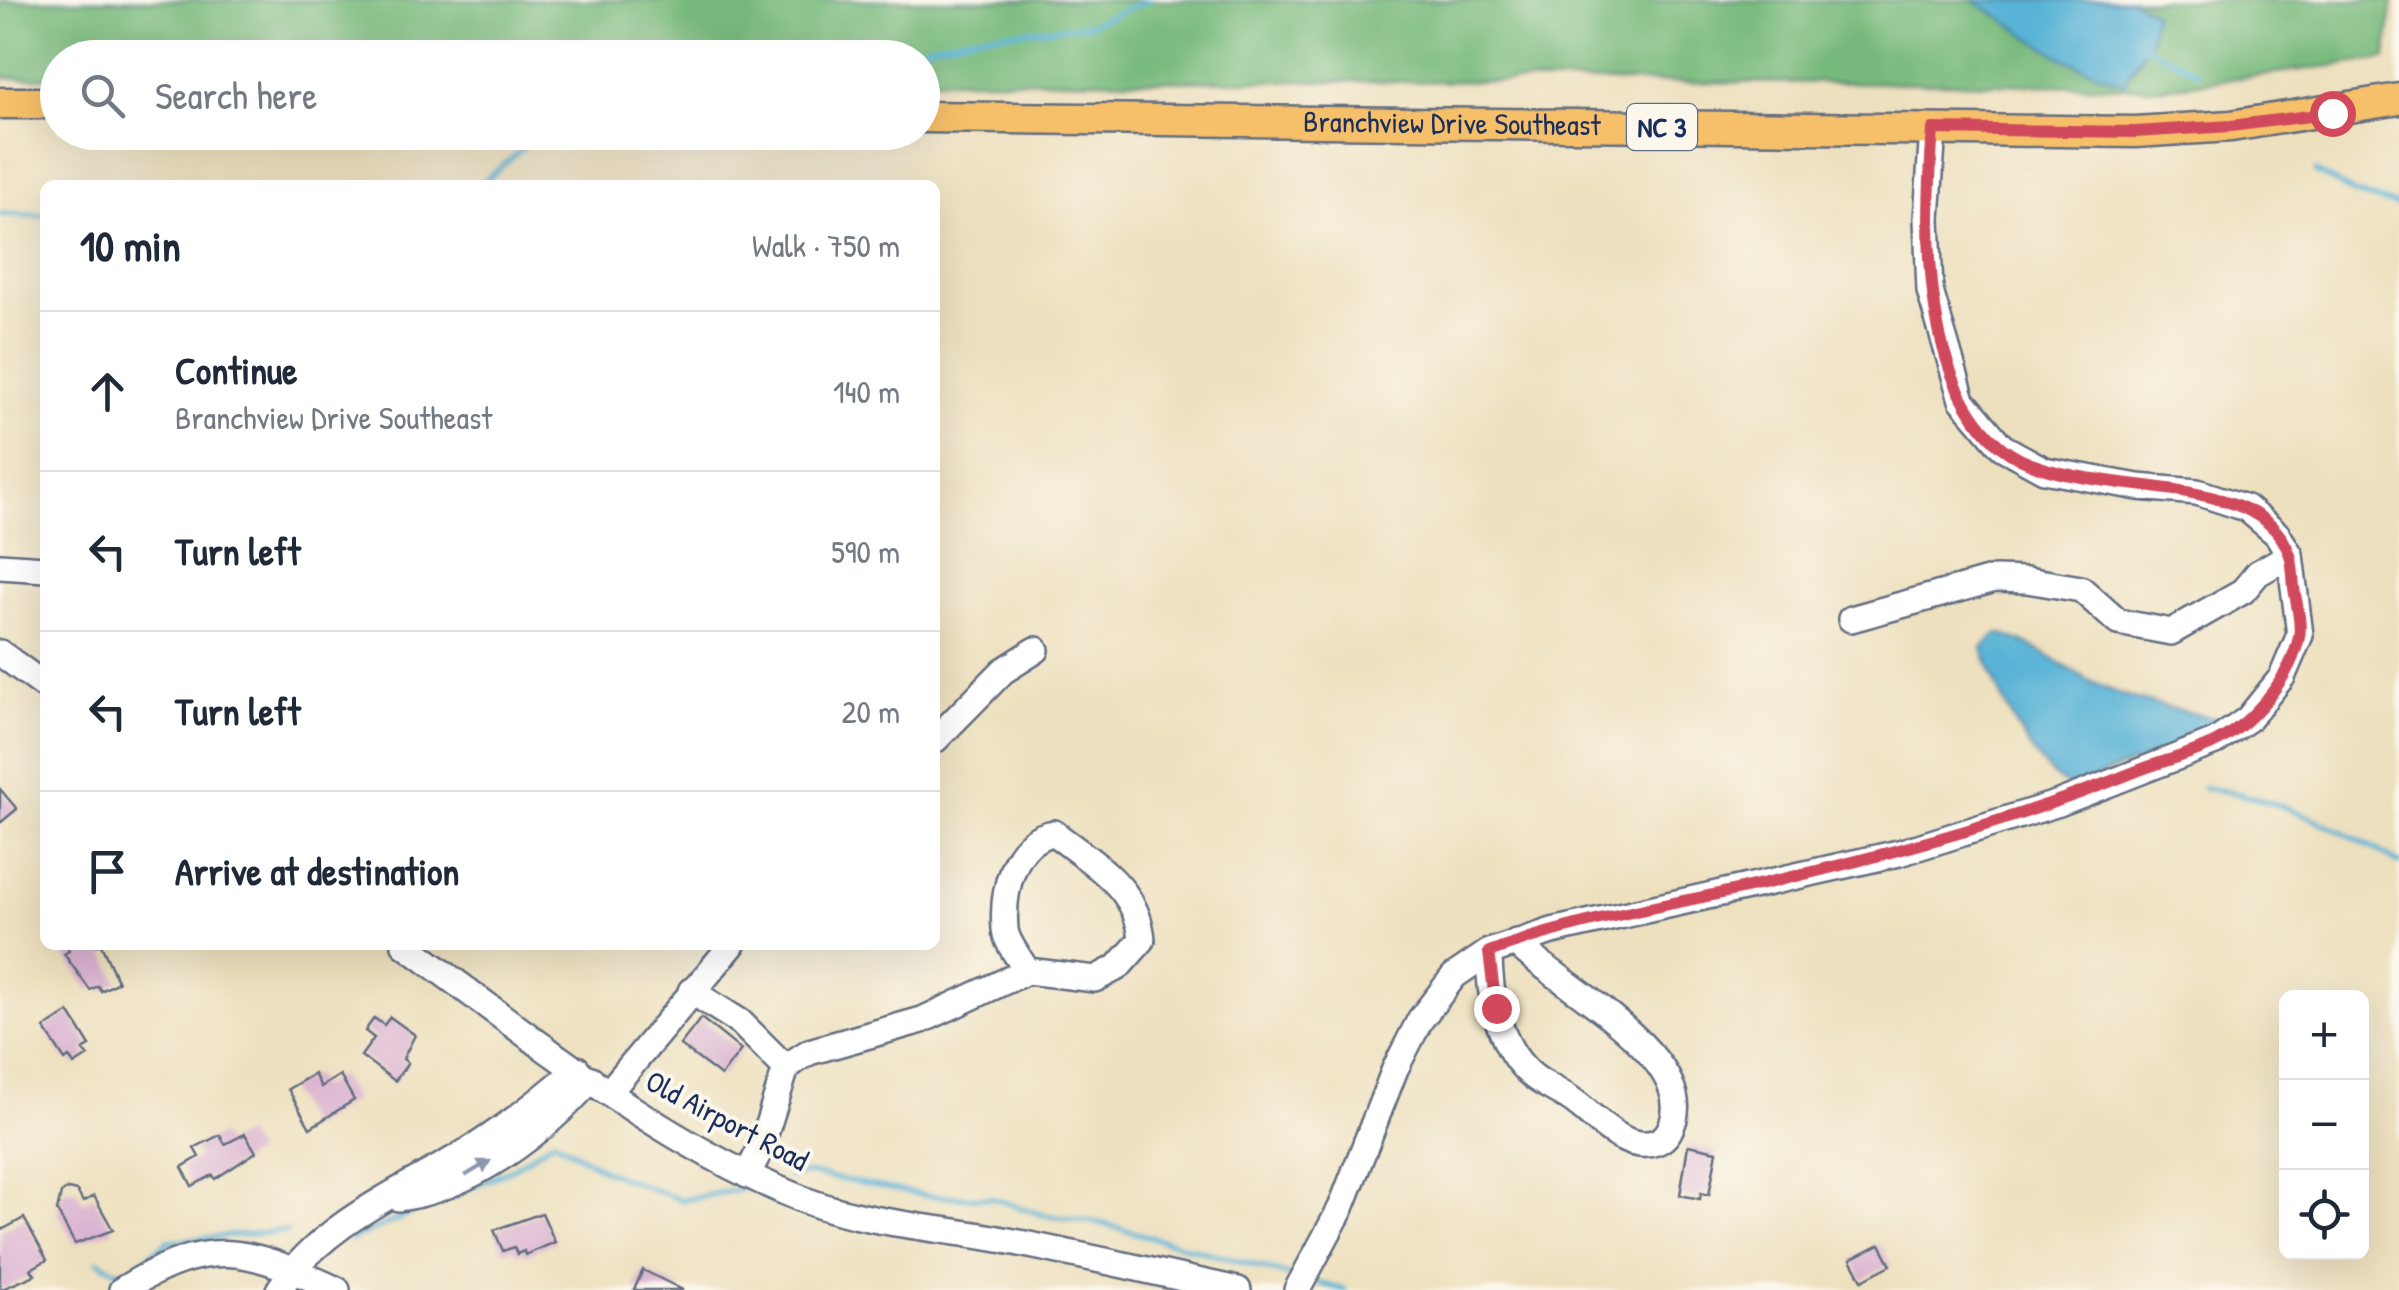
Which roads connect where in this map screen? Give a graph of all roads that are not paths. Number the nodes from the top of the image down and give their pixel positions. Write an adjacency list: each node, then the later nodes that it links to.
1 (2399, 98): 5 (main road, Branchview Drive Southeast / NC 3)
2 (0, 103): 3 (main road)
3 (40, 103)
4 (940, 117): 5 (main road, Branchview Drive Southeast / NC 3)
5 (1933, 129): 6 (street)
6 (2290, 555): 9 (street); 14 (street)
7 (0, 566): 8 (street)
8 (40, 570)
9 (1851, 618)
10 (1036, 650): 13 (street)
11 (0, 653): 12 (street)
12 (40, 682)
13 (940, 735)
14 (1516, 942): 17 (street); 17 (street)
15 (412, 950): 21 (street, Old Airport Road)
16 (728, 950): 19 (street)
17 (1489, 952): 27 (street)
18 (1027, 971): 18 (street); 20 (street)
19 (690, 992): 20 (street); 21 (street)
20 (786, 1068): 22 (street)
21 (592, 1080): 22 (street, Old Airport Road); 23 (street)
22 (747, 1175): 26 (street, Old Airport Road)
23 (286, 1280): 24 (street); 25 (street)
24 (122, 1290)
25 (337, 1290)
26 (1238, 1290)
27 (1298, 1290)

